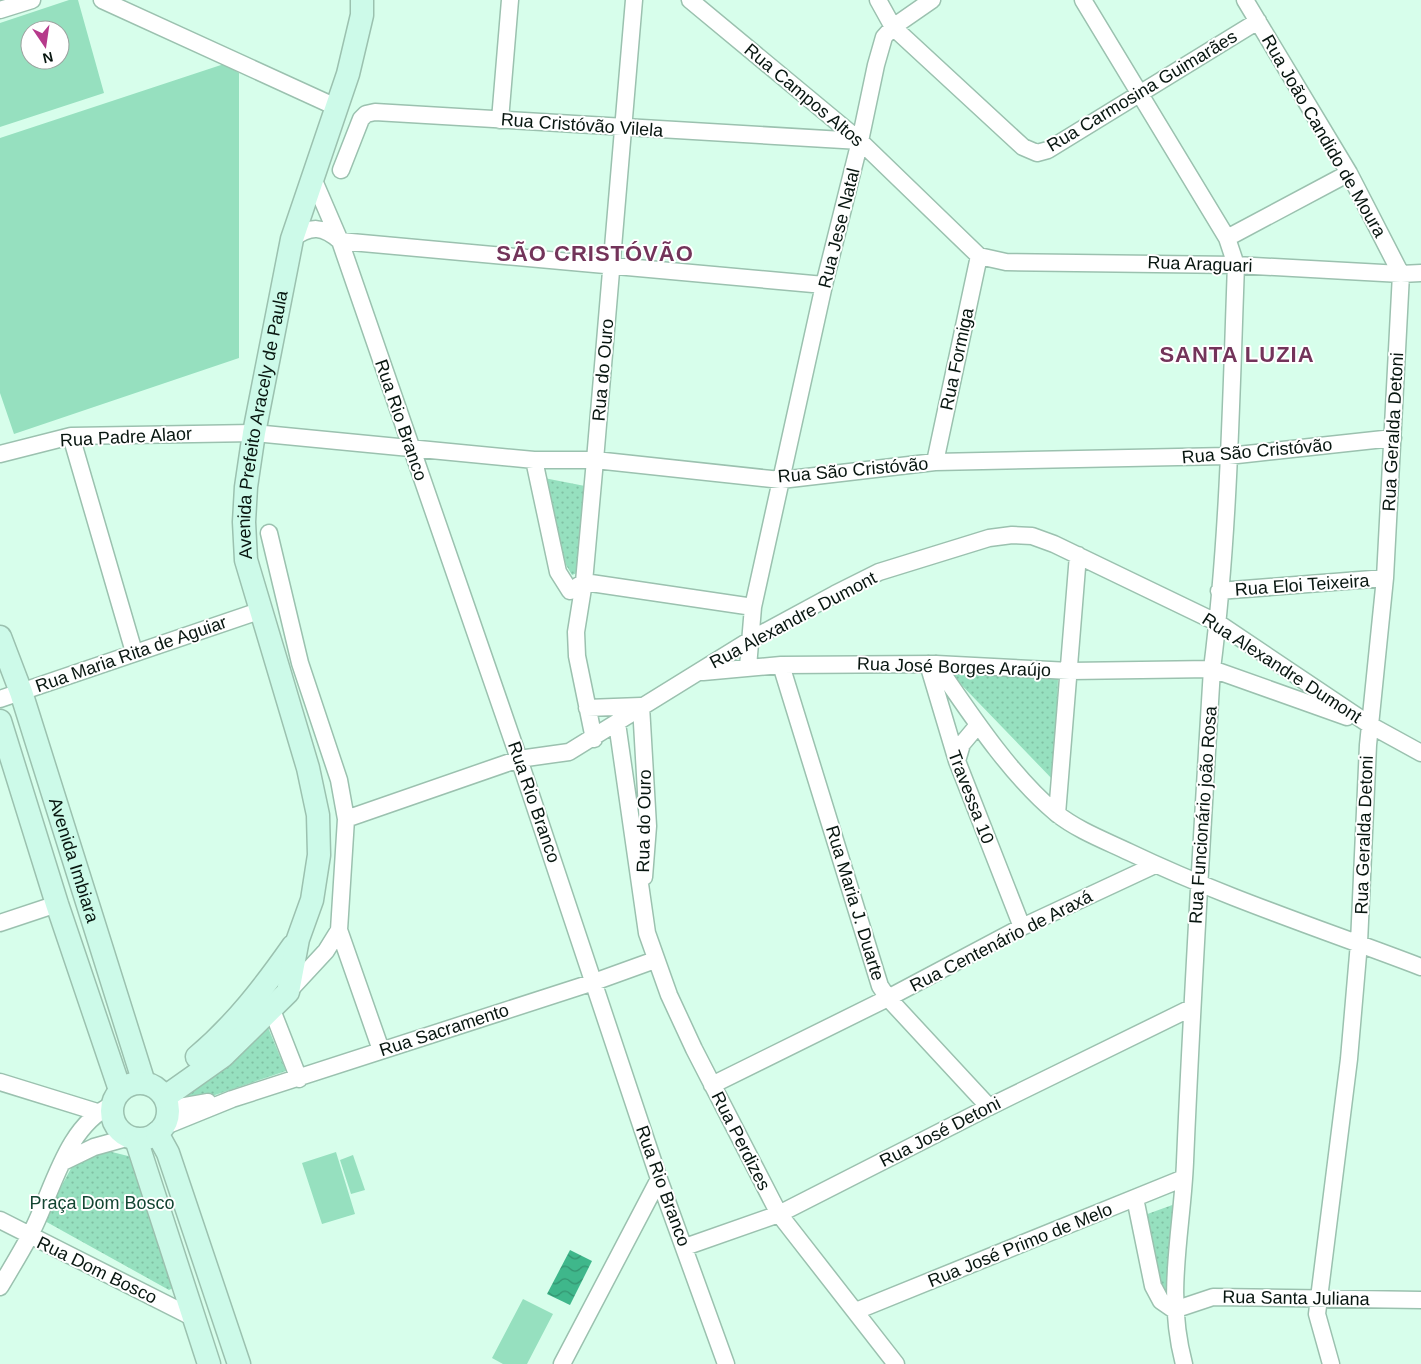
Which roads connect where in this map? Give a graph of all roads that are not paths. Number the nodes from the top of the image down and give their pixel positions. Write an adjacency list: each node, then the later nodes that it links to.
1 (32, 0): 11 (street)
2 (102, 0): 15 (street)
3 (362, 0): 15 (main road, Avenida Prefeito Aracely de Paula)
4 (510, 0): 16 (street)
5 (634, 0): 17 (street, Rua do Ouro)
6 (690, 0): 18 (street, Rua Campos Altos)
7 (878, 0): 13 (street, Rua Carmosina Guimarães)
8 (932, 0): 13 (street, Rua Jese Natal)
9 (1083, 0): 14 (street)
10 (1245, 0): 12 (street, Rua João Candido de Moura)
11 (0, 10)
12 (1258, 21): 14 (street, Rua Carmosina Guimarães); 20 (street, Rua João Candido de Moura)
13 (893, 27): 14 (street, Rua Carmosina Guimarães); 18 (street, Rua Jese Natal)
14 (1139, 92): 22 (street)
15 (336, 106): 21 (main road, Avenida Prefeito Aracely de Paula)
16 (500, 120): 17 (street, Rua Cristóvão Vilela); 19 (street, Rua Cristóvão Vilela)
17 (622, 127): 18 (street, Rua Cristóvão Vilela); 26 (street, Rua do Ouro)
18 (860, 141): 25 (street, Rua Campos Altos); 30 (street, Rua Jese Natal)
19 (341, 170)
20 (1349, 172): 22 (street); 29 (street, Rua João Candido de Moura)
21 (312, 176): 23 (main road, Avenida Prefeito Aracely de Paula); 24 (street, Rua Rio Branco)
22 (1227, 238): 27 (street)
23 (292, 239): 24 (street); 31 (main road, Avenida Prefeito Aracely de Paula)
24 (340, 241): 26 (street); 34 (street, Rua Rio Branco)
25 (979, 256): 27 (street, Rua Araguari); 39 (street, Rua Formiga)
26 (613, 265): 30 (street); 38 (street, Rua do Ouro)
27 (1236, 265): 29 (street, Rua Araguari); 36 (street, Rua Funcionário joão Rosa)
28 (1421, 273): 29 (street, Rua Araguari)
29 (1401, 274): 33 (street, Rua Geralda Detoni)
30 (824, 285): 40 (street, Rua Jese Natal)
31 (254, 433): 32 (street, Rua Padre Alaor); 34 (street, Rua São Cristóvão); 47 (main road, Avenida Prefeito Aracely de Paula)
32 (71, 436): 35 (street, Rua Padre Alaor); 51 (street)
33 (1393, 438): 36 (street, Rua São Cristóvão); 43 (street, Rua Geralda Detoni)
34 (410, 447): 37 (street, Rua São Cristóvão); 67 (street, Rua Rio Branco)
35 (0, 454)
36 (1228, 456): 39 (street, Rua São Cristóvão); 45 (street, Rua Funcionário joão Rosa)
37 (534, 460): 38 (street, Rua São Cristóvão); 44 (street)
38 (595, 460): 40 (street, Rua São Cristóvão); 44 (street, Rua do Ouro)
39 (935, 462): 40 (street, Rua São Cristóvão)
40 (781, 480): 46 (street, Rua Jese Natal)
41 (269, 533): 70 (street, Avenida Prefeito Aracely de Paula)
42 (1078, 555): 48 (street, Rua Alexandre Dumont); 50 (street, Rua Alexandre Dumont); 56 (street)
43 (1385, 578): 45 (street, Rua Eloi Teixeira); 64 (street, Rua Geralda Detoni)
44 (584, 582): 46 (street); 60 (street, Rua do Ouro)
45 (1219, 591): 48 (street, Rua Funcionário joão Rosa)
46 (753, 607): 50 (street, Rua Jese Natal)
47 (262, 610): 51 (street, Rua Maria Rita de Aguiar); 78 (main road, Avenida Prefeito Aracely de Paula)
48 (1218, 623): 55 (street, Rua Funcionário joão Rosa); 64 (street, Rua Alexandre Dumont)
49 (0, 637): 58 (main road, Avenida Imbiara)
50 (750, 640): 54 (street, Rua Jese Natal); 57 (street, Rua Alexandre Dumont)
51 (134, 652): 58 (street, Rua Maria Rita de Aguiar)
52 (781, 664): 53 (street, Rua José Borges Araújo); 54 (street, Rua José Borges Araújo); 84 (street, Rua Maria J. Duarte)
53 (932, 664): 56 (street, Rua José Borges Araújo); 63 (street); 68 (street, Travessa 10)
54 (748, 667): 57 (street, Rua José Borges Araújo)
55 (1212, 669): 56 (street, Rua José Borges Araújo); 64 (street); 72 (street, Rua Funcionário joão Rosa)
56 (1070, 671): 69 (street)
57 (696, 673): 59 (street, Rua Alexandre Dumont)
58 (10, 695): 93 (main road, Avenida Imbiara)
59 (642, 706): 60 (street); 62 (street, Rua Alexandre Dumont); 73 (street, Rua do Ouro)
60 (587, 708): 65 (street, Rua do Ouro)
61 (0, 722): 74 (main road, Avenida Imbiara)
62 (618, 723): 65 (street, Rua Alexandre Dumont); 73 (street, Rua do Ouro)
63 (978, 725): 68 (street); 69 (street)
64 (1370, 725): 66 (street, Rua Alexandre Dumont); 79 (street, Rua Geralda Detoni)
65 (594, 739): 67 (street, Rua Alexandre Dumont)
66 (1421, 753)
67 (519, 759): 70 (street, Rua Alexandre Dumont); 82 (street, Rua Rio Branco)
68 (956, 761): 76 (street, Travessa 10)
69 (1057, 814): 71 (street)
70 (346, 819): 77 (street, Avenida Prefeito Aracely de Paula)
71 (1155, 865): 72 (street); 76 (street, Rua Centenário de Araxá)
72 (1199, 882): 79 (street); 85 (street, Rua Funcionário joão Rosa)
73 (642, 889): 80 (street, Rua Perdizes)
74 (57, 904): 75 (street); 92 (main road, Avenida Imbiara)
75 (0, 923)
76 (1022, 927): 84 (street, Rua Centenário de Araxá)
77 (339, 930): 83 (street, Avenida Prefeito Aracely de Paula); 88 (street)
78 (298, 939): 83 (main road, Avenida Prefeito Aracely de Paula); 87 (main road, Avenida Prefeito Aracely de Paula)
79 (1359, 943): 81 (street); 105 (street, Rua Geralda Detoni)
80 (655, 960): 82 (street, Rua Sacramento); 91 (street, Rua Perdizes)
81 (1421, 966)
82 (594, 982): 88 (street, Rua Sacramento); 98 (street, Rua Rio Branco)
83 (288, 992): 86 (main road, Avenida Prefeito Aracely de Paula)
84 (888, 998): 91 (street, Rua Centenário de Araxá); 94 (street, Rua Maria J. Duarte)
85 (1191, 1008): 94 (street, Rua José Detoni); 97 (street, Rua Funcionário joão Rosa)
86 (272, 1010): 87 (main road, Avenida Prefeito Aracely de Paula); 89 (street)
87 (218, 1049): 93 (main road, Avenida Prefeito Aracely de Paula)
88 (380, 1050): 89 (street, Rua Sacramento)
89 (299, 1079): 93 (street, Rua Sacramento)
90 (0, 1082): 92 (street)
91 (712, 1085): 100 (street, Rua Perdizes)
92 (110, 1102): 93 (main road); 95 (main road); 96 (street)
93 (159, 1106): 95 (main road); 111 (main road, Avenida Imbiara)
94 (989, 1107): 100 (street, Rua José Detoni)
95 (133, 1138): 96 (street); 109 (main road)
96 (64, 1162): 102 (street)
97 (1184, 1178): 99 (street, Rua José Primo de Melo); 107 (street, Rua Funcionário joão Rosa)
98 (659, 1179): 103 (street, Rua Rio Branco); 112 (street)
99 (1135, 1198): 107 (street); 108 (street, Rua José Primo de Melo)
100 (779, 1214): 103 (street, Rua José Detoni); 108 (street, Rua Perdizes)
101 (0, 1220): 102 (street, Rua Dom Bosco)
102 (30, 1237): 104 (street); 109 (street, Rua Dom Bosco)
103 (685, 1247): 113 (street, Rua Rio Branco)
104 (0, 1286)
105 (1320, 1299): 106 (street, Rua Santa Juliana); 107 (street, Rua Santa Juliana); 116 (street, Rua Geralda Detoni)
106 (1421, 1300)
107 (1174, 1310): 115 (street, Rua Funcionário joão Rosa)
108 (856, 1311): 114 (street, Rua Perdizes)
109 (194, 1318): 110 (main road)
110 (209, 1364)
111 (239, 1364)
112 (562, 1364)
113 (726, 1364)
114 (896, 1364)
115 (1184, 1364)
116 (1331, 1364)

